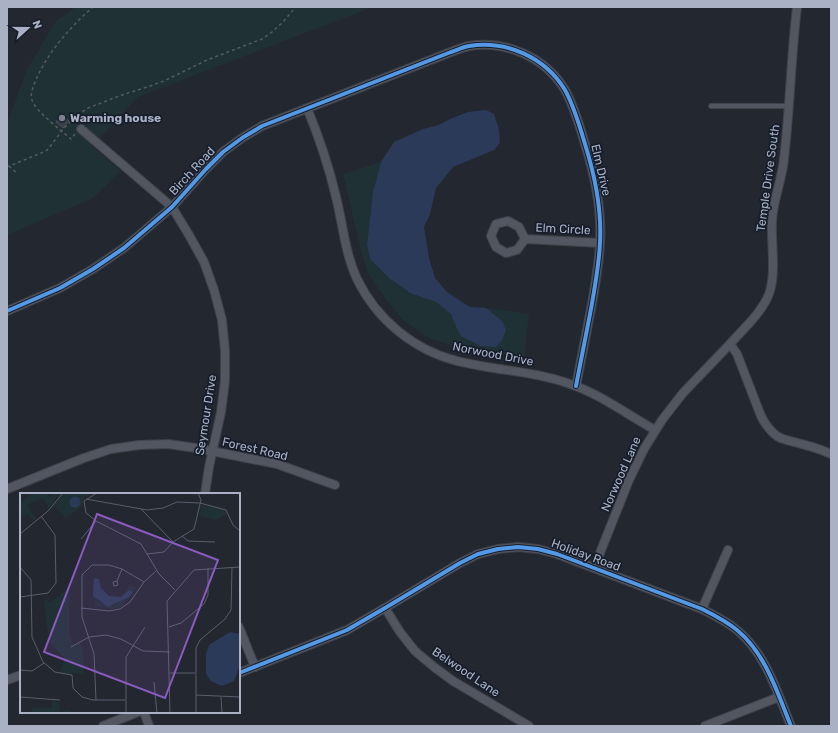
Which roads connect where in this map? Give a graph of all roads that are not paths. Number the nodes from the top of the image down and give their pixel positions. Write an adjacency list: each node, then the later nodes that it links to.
1 (797, 7): 4 (street, Temple Drive South)
2 (451, 52): 5 (street, Birch Road); 9 (street, Elm Drive)
3 (711, 106): 4 (lane)
4 (788, 106): 11 (street, Temple Drive South)
5 (307, 108): 7 (street, Birch Road); 12 (street, Norwood Drive)
6 (80, 129): 7 (street, Seymour Drive)
7 (172, 207): 10 (street, Birch Road); 14 (street, Seymour Drive)
8 (525, 239): 8 (street, Elm Circle); 9 (street, Elm Circle)
9 (600, 243): 12 (street, Elm Drive)
10 (7, 311)
11 (730, 344): 13 (street, Norwood Lane); 15 (street)
12 (576, 386): 13 (street, Norwood Drive)
13 (655, 430): 20 (street, Norwood Lane)
14 (212, 451): 16 (street, Forest Road); 17 (street, Forest Road); 18 (street, Seymour Drive)
15 (831, 454)
16 (335, 485)
17 (7, 489)
18 (205, 493)
19 (728, 550): 22 (street)
20 (594, 568): 21 (street, Holiday Road); 22 (street, Holiday Road)
21 (385, 608): 24 (street, Holiday Road); 33 (street, Belwood Lane)
22 (702, 610): 28 (street, Holiday Road)
23 (240, 629): 24 (street)
24 (255, 666): 25 (street, Holiday Road)
25 (240, 673)
26 (20, 675): 27 (street)
27 (7, 680)
28 (779, 697): 34 (street); 35 (street, Holiday Road)
29 (136, 713): 31 (street)
30 (144, 713): 32 (street)
31 (103, 726)
32 (149, 726)
33 (529, 726)
34 (705, 726)
35 (790, 726)

